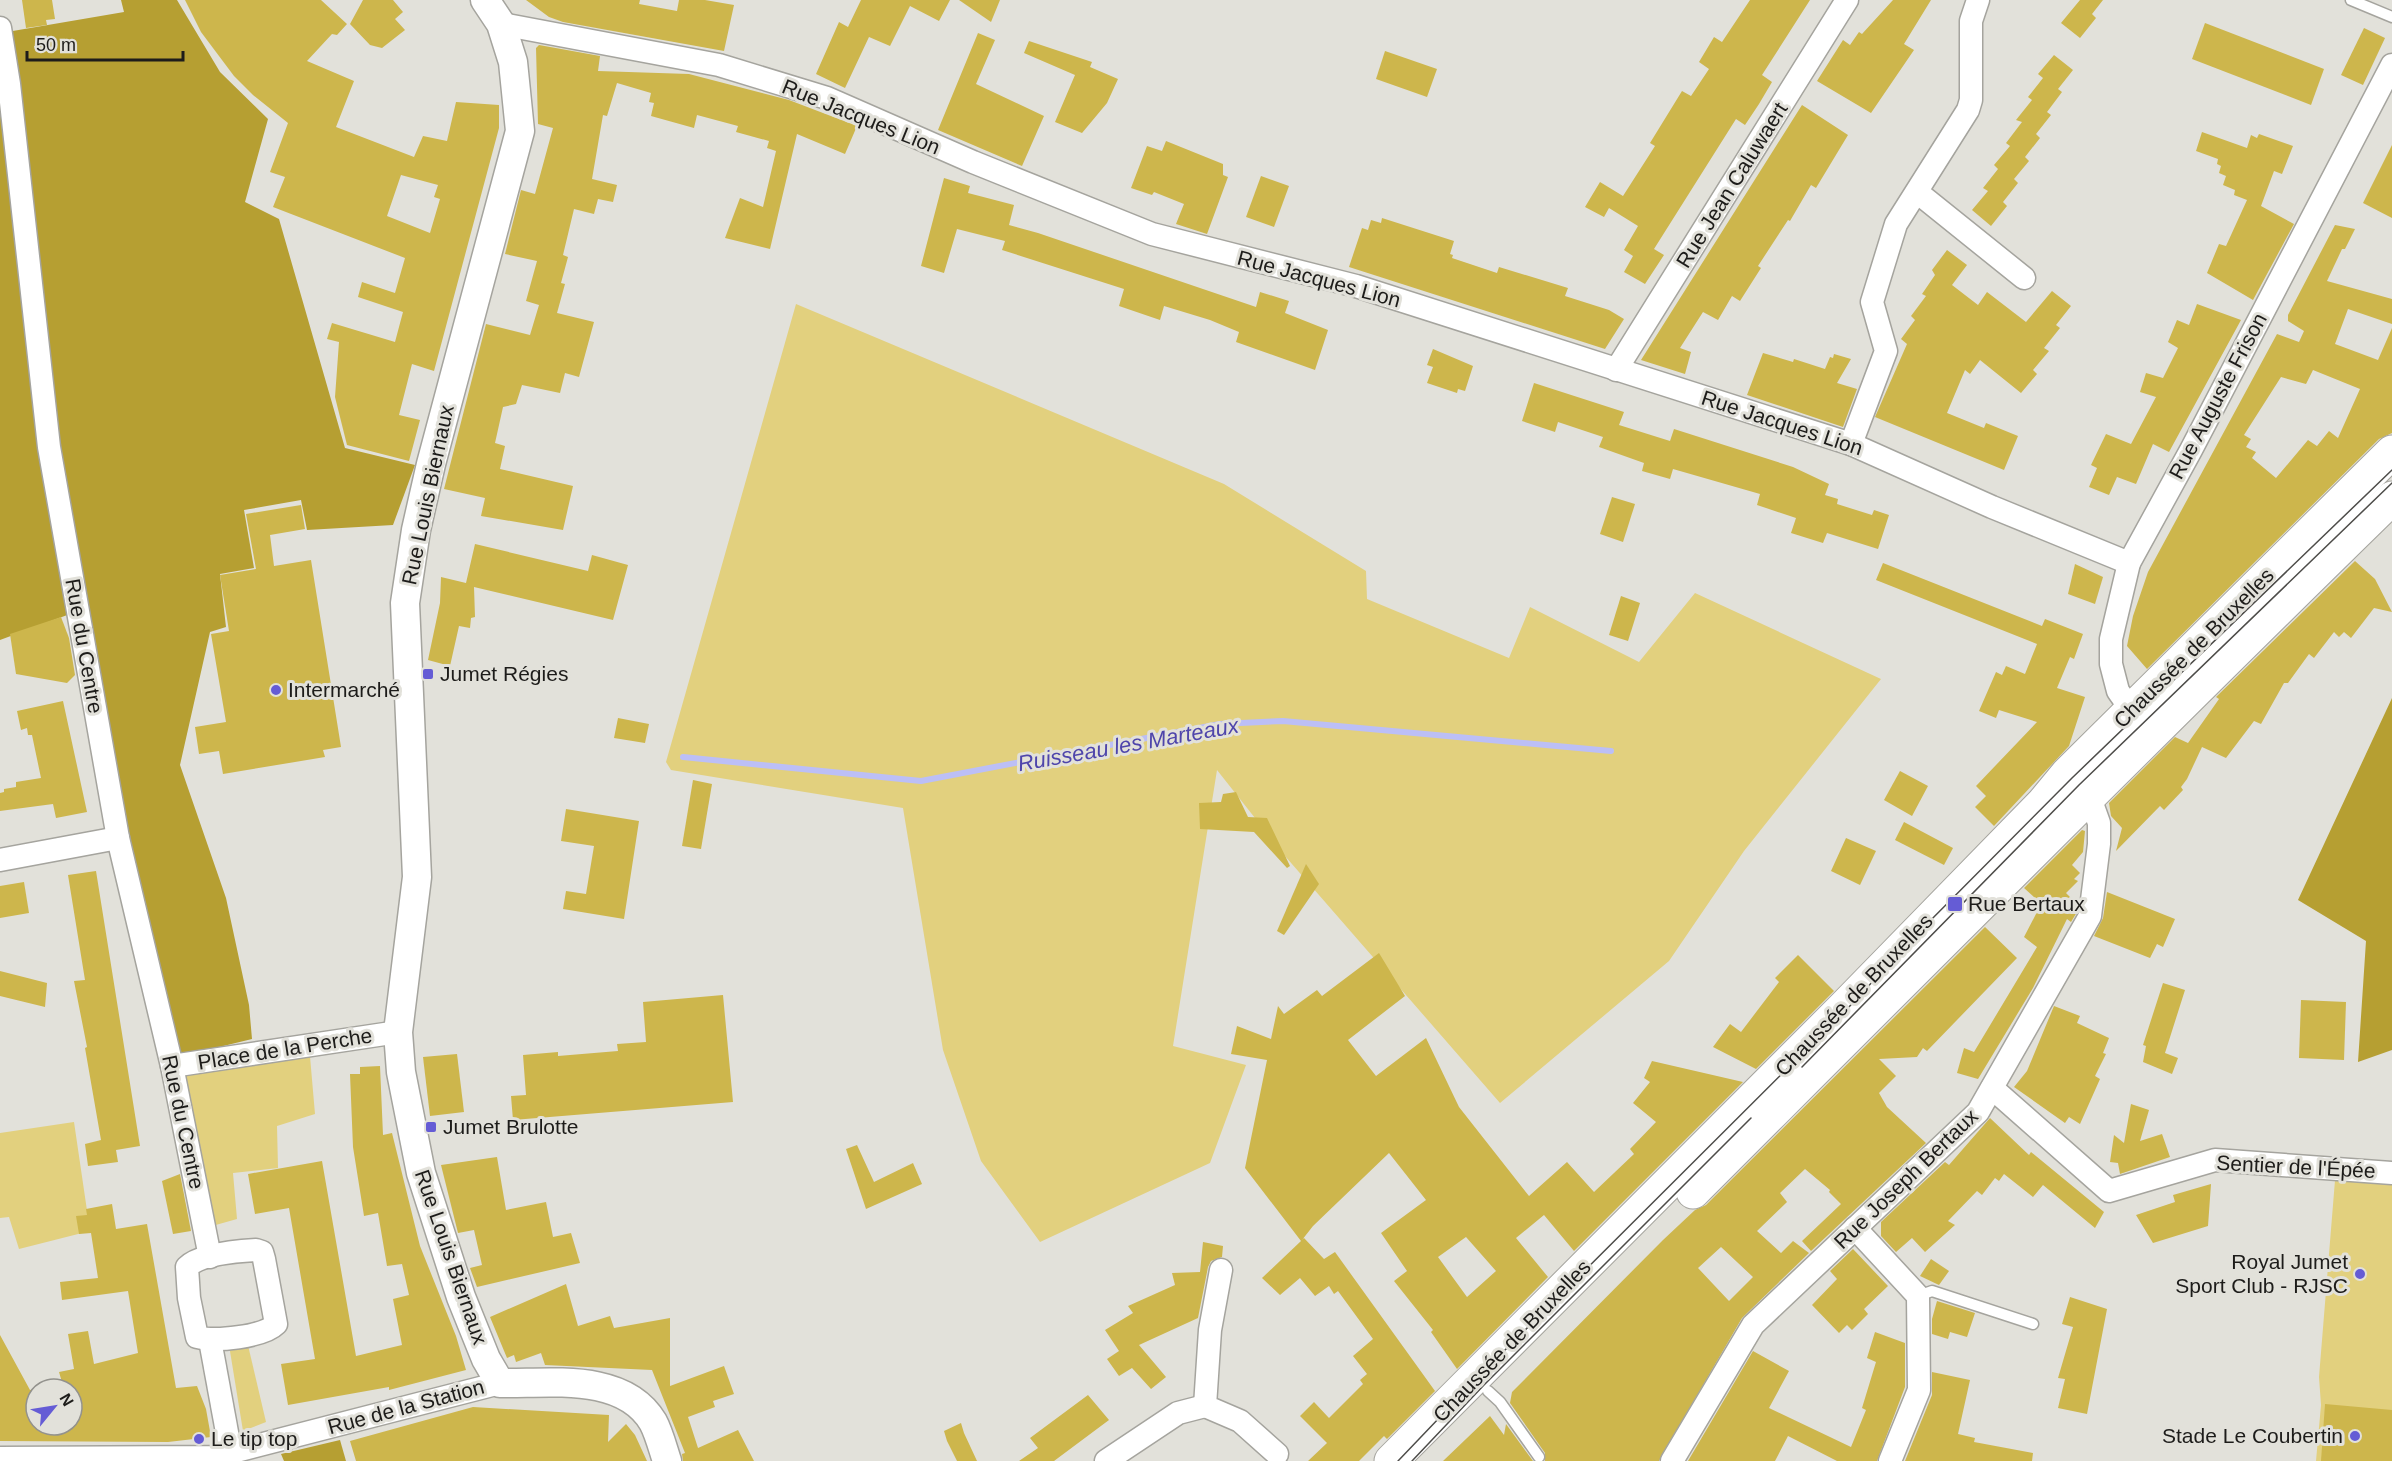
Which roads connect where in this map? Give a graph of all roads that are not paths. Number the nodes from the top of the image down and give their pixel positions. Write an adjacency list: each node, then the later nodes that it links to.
1 (485, 0): 6 (street, Rue Louis Biernaux)
2 (1847, 0): 11 (street, Rue Jean Caluwaert)
3 (1978, 0): 9 (street)
4 (2351, 0): 5 (lane)
5 (2392, 17)
6 (501, 24): 11 (street, Rue Jacques Lion); 20 (street, Rue Louis Biernaux)
7 (0, 28): 18 (street, Rue du Centre)
8 (2392, 66): 15 (street, Rue Auguste Frison)
9 (1917, 192): 10 (street); 12 (street)
10 (2024, 278)
11 (1616, 370): 12 (street, Rue Jacques Lion)
12 (1851, 444): 15 (street, Rue Jacques Lion)
13 (2392, 452): 16 (main road, Chaussée de Bruxelles)
14 (2392, 498): 16 (main road, Chaussée de Bruxelles)
15 (2129, 563): 16 (street, Rue Auguste Frison)
16 (2140, 723): 17 (main road, Chaussée de Bruxelles)
17 (2078, 784): 22 (street, Rue Joseph Bertaux); 31 (main road, Chaussée de Bruxelles); 39 (main road, Chaussée de Bruxelles)
18 (118, 838): 19 (street); 21 (street, Rue du Centre)
19 (0, 860)
20 (398, 1032): 21 (street, Place de la Perche); 30 (street, Rue Louis Biernaux)
21 (172, 1066): 25 (street, Rue du Centre)
22 (1992, 1088): 23 (street, Sentier de l'Épée); 24 (street, Rue Joseph Bertaux)
23 (2392, 1173)
24 (1855, 1228): 27 (street); 41 (street, Rue Joseph Bertaux)
25 (210, 1257): 29 (street); 29 (street)
26 (1221, 1270): 32 (street)
27 (1918, 1296): 28 (lane); 42 (street)
28 (2033, 1324)
29 (210, 1340): 33 (street)
30 (500, 1383): 33 (street, Rue de la Station); 37 (street, Rue de la Station)
31 (1488, 1391): 34 (lane); 40 (main road, Chaussée de Bruxelles)
32 (1205, 1406): 36 (street); 38 (street)
33 (219, 1457): 35 (street, Rue de la Station)
34 (1539, 1457)
35 (0, 1458)
36 (1274, 1459)
37 (667, 1461)
38 (1106, 1461)
39 (1391, 1461)
40 (1415, 1461)
41 (1672, 1461)
42 (1890, 1461)

